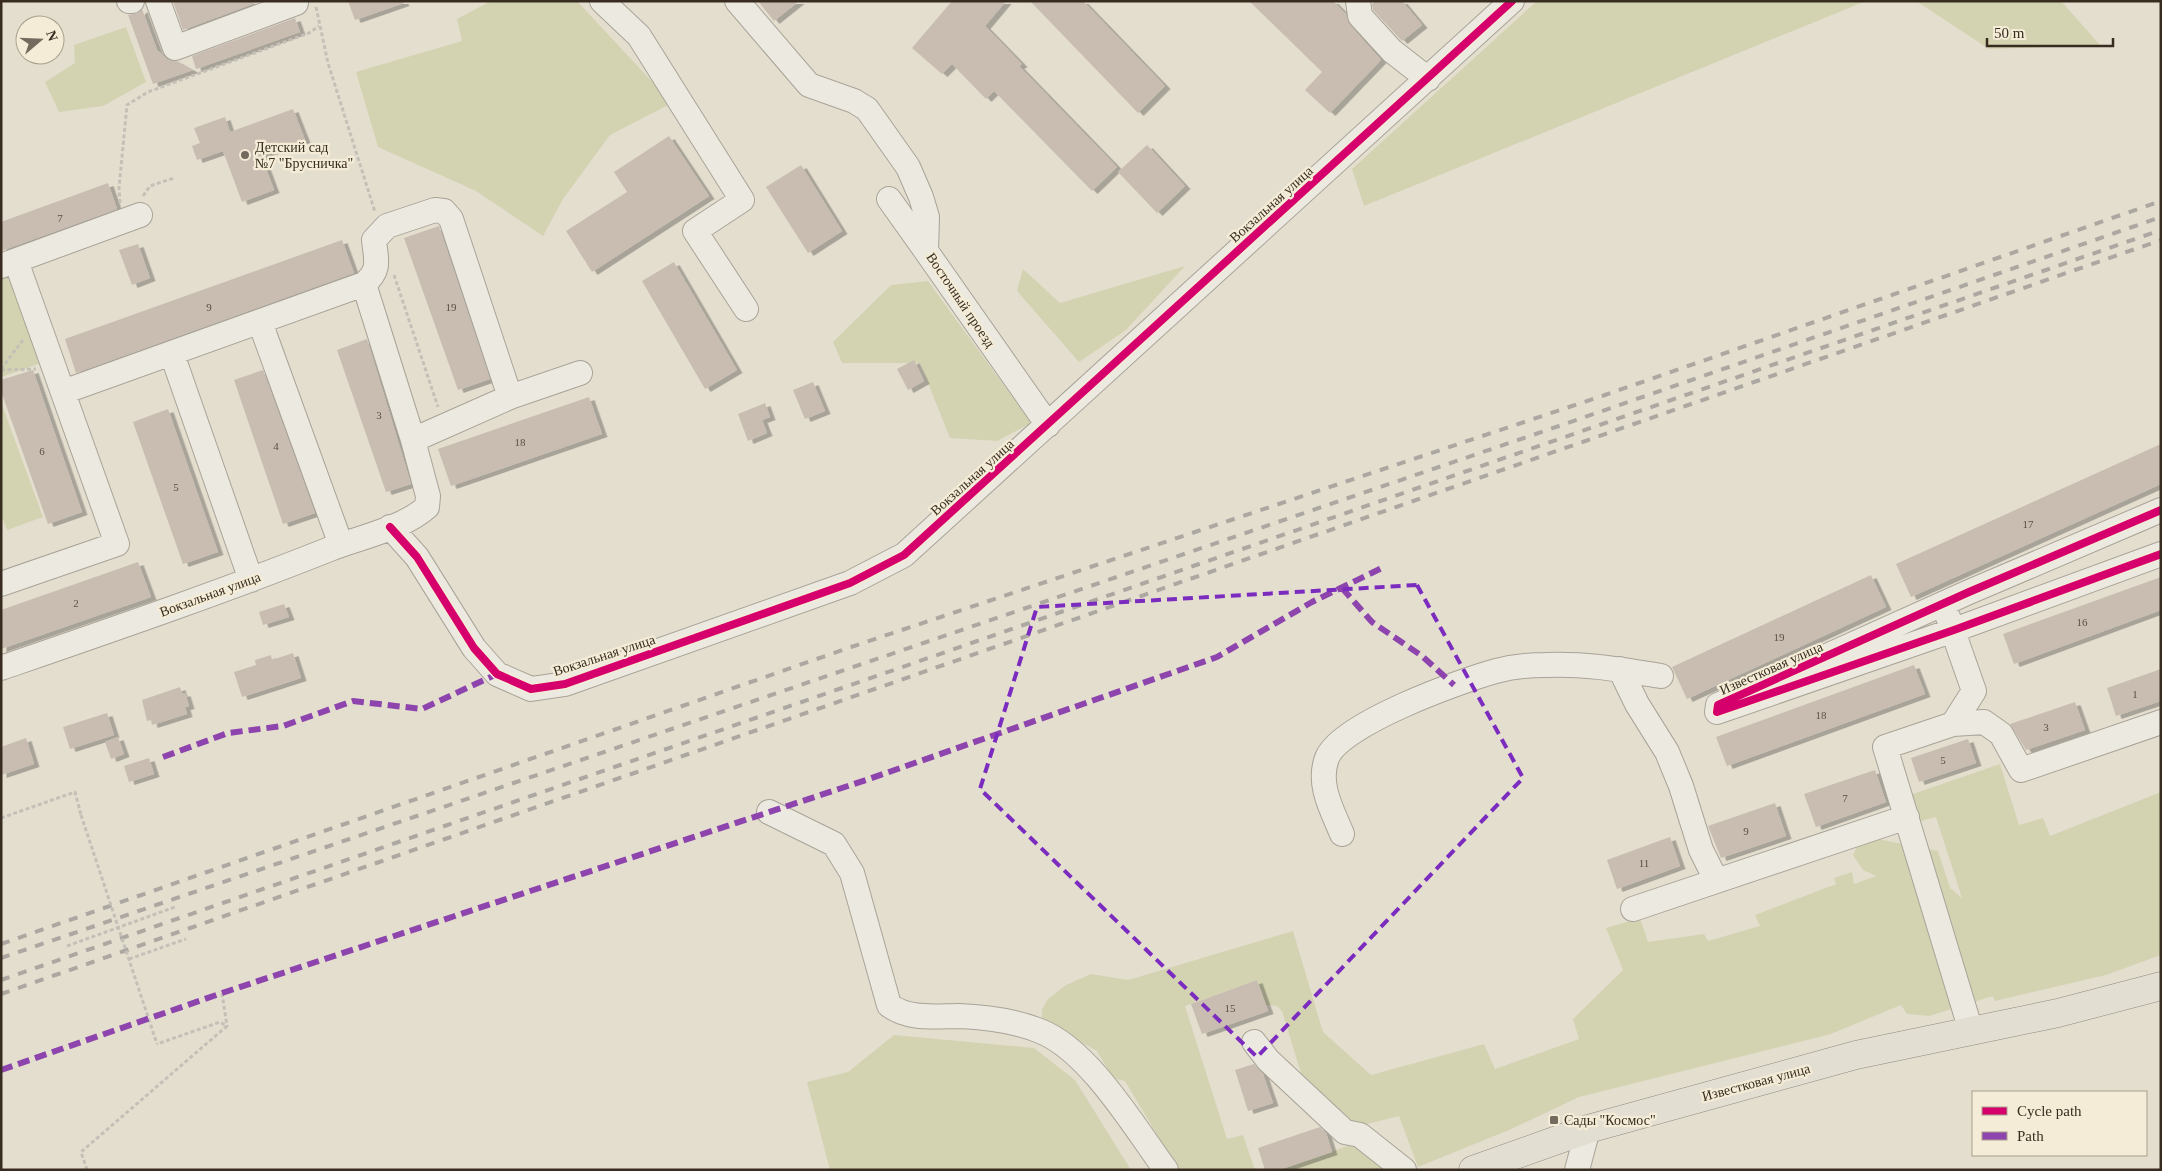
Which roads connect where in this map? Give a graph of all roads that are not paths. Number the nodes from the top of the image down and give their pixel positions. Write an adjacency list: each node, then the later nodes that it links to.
1 (128, 1): 2 (street)
2 (132, 1)
3 (158, 1): 8 (street)
4 (602, 1): 15 (street)
5 (737, 1): 12 (street, Восточный проезд)
6 (1358, 1): 9 (street)
7 (1512, 1): 9 (street, Вокзальная улица)
8 (296, 3)
9 (1428, 79): 21 (street, Вокзальная улица)
10 (889, 199): 12 (street)
11 (131, 219): 13 (street)
12 (926, 251): 21 (street, Восточный проезд)
13 (9, 264): 19 (street)
14 (364, 284): 16 (street); 20 (street); 22 (street)
15 (746, 309)
16 (260, 322): 17 (street); 25 (street)
17 (172, 354): 19 (street); 27 (street)
18 (580, 373): 20 (street)
19 (63, 392): 28 (street)
20 (510, 398): 22 (street)
21 (1048, 425): 24 (street, Вокзальная улица)
22 (414, 440): 24 (street)
23 (2161, 510): 29 (street, Известковая улица)
24 (390, 527): 25 (street, Вокзальная улица)
25 (340, 545): 27 (street, Вокзальная улица)
26 (2161, 554): 30 (street, Известковая улица)
27 (252, 580): 31 (street, Вокзальная улица)
28 (1, 584)
29 (1943, 604): 30 (street); 30 (street, Известковая улица)
30 (1954, 630): 35 (street)
31 (1, 668)
32 (1620, 669): 33 (street); 38 (street); 39 (street)
33 (1661, 676)
34 (2161, 722): 35 (street)
35 (1952, 724): 37 (street)
36 (768, 812): 45 (street)
37 (1907, 817): 39 (street); 42 (street)
38 (1342, 834)
39 (1716, 880): 40 (street)
40 (1633, 909)
41 (2161, 986): 42 (main road, Известковая улица)
42 (1971, 1030): 44 (main road, Известковая улица)
43 (1254, 1042): 46 (street)
44 (1588, 1128): 47 (main road, Известковая улица); 48 (street)
45 (1166, 1170)
46 (1404, 1170)
47 (1473, 1170)
48 (1577, 1170)

